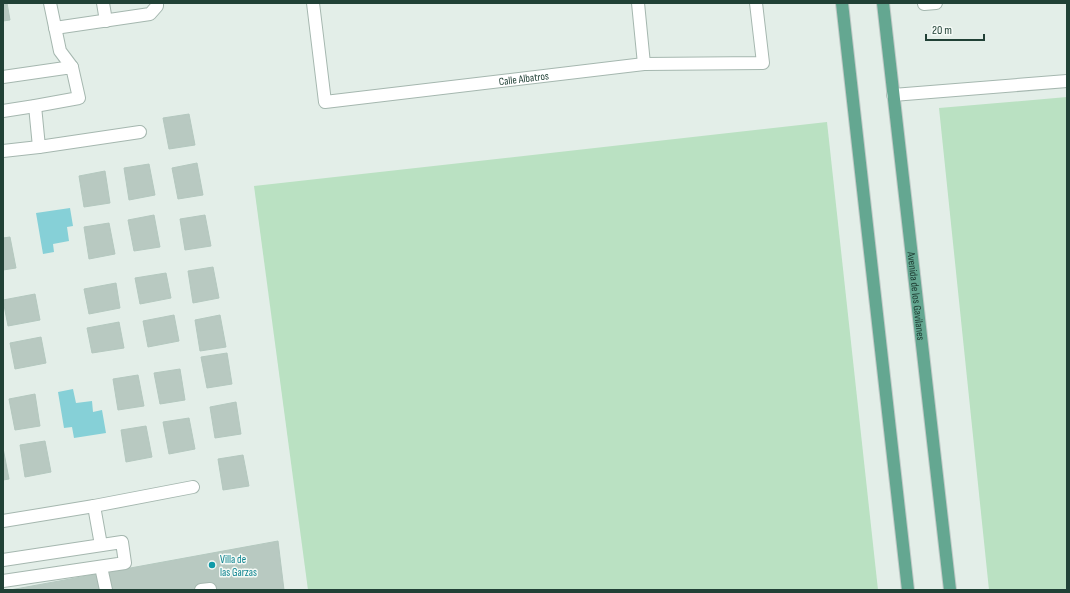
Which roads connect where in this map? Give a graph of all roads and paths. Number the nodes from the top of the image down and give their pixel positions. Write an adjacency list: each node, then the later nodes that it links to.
1 (50, 3): 10 (street)
2 (103, 3): 9 (street)
3 (157, 3): 9 (street)
4 (313, 3): 11 (street, Calle Albatros)
5 (638, 3): 11 (street)
6 (756, 3): 11 (street, Calle Albatros)
7 (842, 3): 29 (main road)
8 (883, 3): 15 (main road, Avenida de los Gavilanes)
9 (106, 21): 10 (street)
10 (55, 28): 12 (street)
11 (644, 64)
12 (72, 67): 13 (street); 16 (street)
13 (3, 77)
14 (1067, 80): 15 (street)
15 (893, 95): 30 (main road, Avenida de los Gavilanes)
16 (35, 106): 17 (street); 19 (street)
17 (3, 111)
18 (140, 132): 19 (street)
19 (39, 147): 20 (street)
20 (3, 151)
21 (194, 487): 22 (street)
22 (94, 506): 23 (street); 24 (street)
23 (3, 521)
24 (102, 545): 25 (street); 26 (street)
25 (3, 560)
26 (101, 566): 27 (street); 28 (street)
27 (3, 582)
28 (106, 590)
29 (908, 590)
30 (950, 590)

